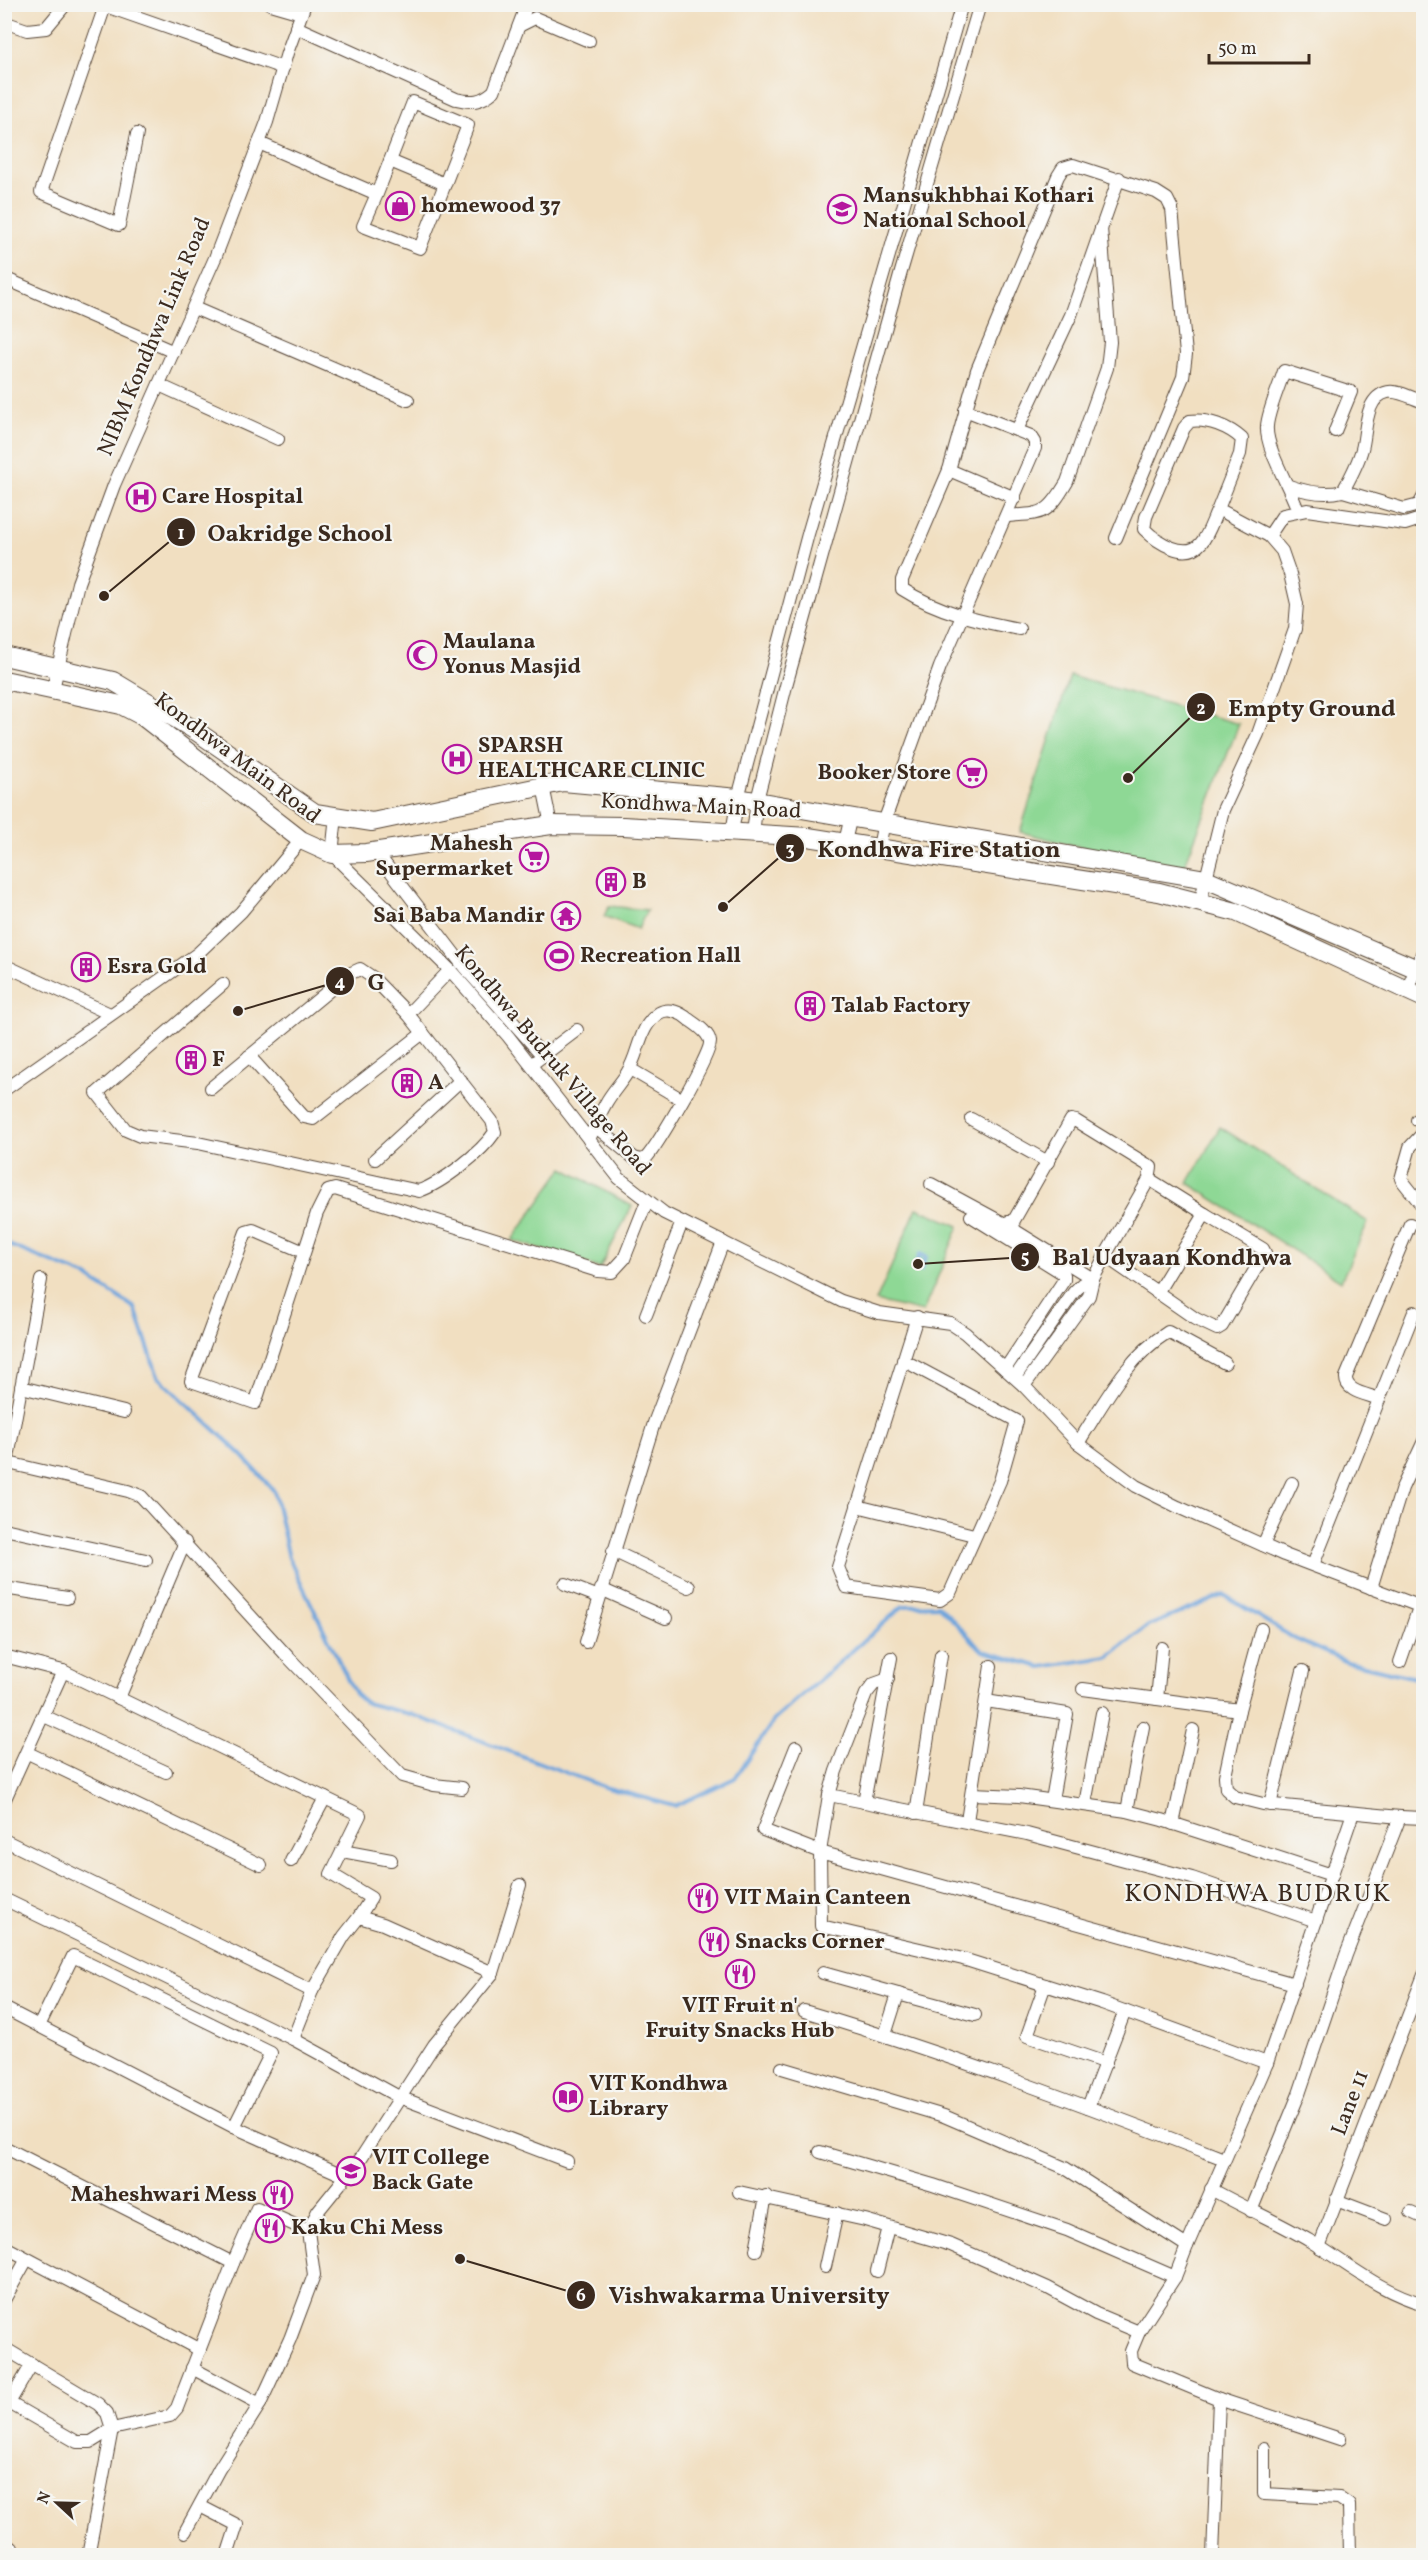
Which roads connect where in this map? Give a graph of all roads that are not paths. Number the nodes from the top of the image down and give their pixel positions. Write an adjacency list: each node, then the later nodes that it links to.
1 (66, 4): 8 (street)
2 (270, 4): 7 (street)
3 (526, 4): 9 (street)
4 (962, 4): 48 (street)
5 (980, 4): 49 (street)
6 (103, 5): 12 (street); 13 (street)
7 (303, 9): 10 (street, NIBM Kondhwa Link Road)
8 (4, 22)
9 (519, 26): 10 (street); 11 (street)
10 (296, 27): 12 (street, NIBM Kondhwa Link Road)
11 (589, 41)
12 (283, 68): 14 (street, NIBM Kondhwa Link Road)
13 (137, 134)
14 (259, 143): 18 (street); 21 (street, NIBM Kondhwa Link Road)
15 (390, 161): 17 (street); 17 (street); 18 (street)
16 (1119, 178): 19 (street); 26 (street); 40 (street)
17 (445, 184): 18 (street)
18 (377, 194)
19 (1101, 228): 27 (street); 37 (street)
20 (4, 278): 22 (street)
21 (194, 308): 22 (street, NIBM Kondhwa Link Road); 24 (street)
22 (174, 352): 23 (street, NIBM Kondhwa Link Road)
23 (159, 385): 29 (street); 44 (street, NIBM Kondhwa Link Road)
24 (408, 400)
25 (1424, 402): 32 (street)
26 (965, 410): 27 (street); 30 (street)
27 (1017, 430): 34 (street)
28 (1335, 431): 31 (street)
29 (279, 439)
30 (949, 471): 34 (street); 41 (street)
31 (1288, 486): 32 (street); 36 (street)
32 (1342, 491): 33 (street)
33 (1424, 496)
34 (1015, 498): 37 (street)
35 (1218, 509): 35 (street); 39 (street)
36 (1298, 511): 38 (street); 39 (street)
37 (1007, 516): 41 (street)
38 (1424, 518)
39 (1269, 536): 61 (street)
40 (1116, 538)
41 (961, 617): 42 (street); 52 (street)
42 (1019, 629)
43 (4, 656): 44 (main road, Kondhwa Main Road)
44 (57, 668): 46 (street, NIBM Kondhwa Link Road); 50 (main road, Kondhwa Main Road)
45 (4, 680): 46 (main road, Kondhwa Main Road)
46 (53, 689): 56 (main road, Kondhwa Main Road)
47 (543, 786): 48 (main road, Kondhwa Main Road); 50 (main road, Kondhwa Main Road); 53 (street)
48 (738, 798): 49 (main road, Kondhwa Main Road); 54 (street)
49 (757, 801): 51 (main road, Kondhwa Main Road); 55 (street)
50 (336, 816): 60 (street)
51 (850, 816): 52 (main road, Kondhwa Main Road); 57 (street)
52 (884, 822): 58 (street); 61 (main road, Kondhwa Main Road)
53 (550, 825): 54 (main road, Kondhwa Main Road); 59 (main road, Kondhwa Main Road)
54 (732, 832): 55 (main road, Kondhwa Main Road)
55 (753, 834): 57 (main road, Kondhwa Main Road)
56 (301, 840): 60 (main road, Kondhwa Main Road); 69 (street)
57 (845, 842): 58 (main road, Kondhwa Main Road)
58 (879, 847): 62 (main road, Kondhwa Main Road)
59 (375, 852): 60 (main road, Kondhwa Main Road); 74 (street)
60 (332, 854): 65 (street, Kondhwa Budruk Village Road)
61 (1206, 879): 62 (street); 66 (main road, Kondhwa Main Road)
62 (1200, 903): 68 (main road, Kondhwa Main Road)
63 (1424, 949): 66 (street)
64 (4, 965): 69 (street)
65 (450, 970): 70 (street); 75 (street, Kondhwa Budruk Village Road)
66 (1420, 971): 68 (street)
67 (223, 984): 77 (street)
68 (1415, 994)
69 (110, 1014): 78 (street)
70 (408, 1014): 72 (street); 73 (street)
71 (577, 1030): 74 (street)
72 (423, 1033): 73 (street); 77 (street)
73 (249, 1056): 79 (street)
74 (543, 1056): 75 (street)
75 (531, 1065): 84 (street, Kondhwa Budruk Village Road)
76 (630, 1069): 80 (street); 80 (street); 82 (street)
77 (461, 1080): 85 (street)
78 (7, 1085)
79 (211, 1088)
80 (681, 1099): 82 (street)
81 (971, 1119): 86 (street)
82 (595, 1126): 84 (street)
83 (1424, 1132): 90 (street)
84 (589, 1140): 89 (street, Kondhwa Budruk Village Road)
85 (375, 1160)
86 (1048, 1162): 87 (street); 95 (street)
87 (1149, 1179): 91 (street); 98 (street)
88 (931, 1184): 95 (street)
89 (647, 1201): 93 (street, Kondhwa Budruk Village Road); 97 (street)
90 (1424, 1208)
91 (1205, 1214): 101 (street); 101 (street)
92 (971, 1216): 95 (street)
93 (682, 1222): 96 (street, Kondhwa Budruk Village Road); 103 (street)
94 (1410, 1224): 110 (street)
95 (1008, 1229): 99 (street); 107 (street)
96 (723, 1242): 104 (street, Kondhwa Budruk Village Road); 121 (street)
97 (304, 1252): 97 (street)
98 (1106, 1256): 99 (street); 101 (street)
99 (1093, 1279): 108 (street)
100 (41, 1280): 109 (street)
101 (1157, 1293)
102 (1414, 1312): 110 (street)
103 (646, 1315)
104 (917, 1317): 105 (street); 107 (street, Kondhwa Budruk Village Road)
105 (903, 1360): 116 (street); 118 (street)
106 (1226, 1363): 113 (street)
107 (1005, 1369): 108 (street, Kondhwa Budruk Village Road)
108 (1019, 1381): 113 (street, Kondhwa Budruk Village Road)
109 (21, 1387): 111 (street); 114 (street)
110 (1379, 1398): 123 (street)
111 (124, 1412)
112 (1424, 1441): 127 (street)
113 (1078, 1443): 120 (street, Kondhwa Budruk Village Road)
114 (6, 1462): 119 (street)
115 (1292, 1483): 120 (street)
116 (857, 1506): 118 (street); 118 (street)
117 (4, 1529): 122 (street)
118 (974, 1535)
119 (185, 1542): 145 (street); 156 (street)
120 (1263, 1545): 123 (street, Kondhwa Budruk Village Road)
121 (613, 1551): 125 (street); 128 (street)
122 (146, 1560)
123 (1313, 1566): 127 (street, Kondhwa Budruk Village Road)
124 (565, 1584): 128 (street)
125 (689, 1587)
126 (4, 1588): 130 (street)
127 (1371, 1588): 131 (street, Kondhwa Budruk Village Road)
128 (600, 1593): 132 (street); 134 (street)
129 (1424, 1593): 131 (street)
130 (68, 1598)
131 (1421, 1607): 139 (street)
132 (666, 1618)
133 (1261, 1629): 148 (street)
134 (585, 1642)
135 (1162, 1648): 146 (street)
136 (941, 1655): 166 (street)
137 (4, 1656): 141 (street)
138 (891, 1658): 143 (street)
139 (1400, 1662)
140 (991, 1666): 147 (street)
141 (63, 1671): 145 (street); 150 (street)
142 (1303, 1671): 164 (street)
143 (888, 1678): 158 (street); 162 (street)
144 (1083, 1689): 146 (street)
145 (119, 1698): 159 (street)
146 (1157, 1699): 148 (street)
147 (986, 1701): 157 (street); 160 (street)
148 (1239, 1710): 164 (street)
149 (1102, 1713): 163 (street)
150 (44, 1716): 154 (street); 155 (street)
151 (1143, 1727): 165 (street)
152 (1193, 1730): 171 (street)
153 (796, 1747): 174 (street)
154 (28, 1753): 161 (street); 177 (street)
155 (166, 1772)
156 (462, 1788)
157 (972, 1794): 160 (street); 170 (street)
158 (829, 1795): 162 (street); 174 (street)
159 (325, 1797): 173 (street); 176 (street)
160 (1052, 1800): 163 (street)
161 (4, 1801)
162 (864, 1802): 166 (street)
163 (1085, 1804): 165 (street)
164 (1270, 1805): 167 (street)
165 (1126, 1811): 171 (street)
166 (916, 1812): 170 (street)
167 (1353, 1813): 168 (street); 178 (street)
168 (1400, 1817): 169 (street); 212 (street)
169 (1424, 1818)
170 (967, 1821): 182 (street)
171 (1173, 1824): 178 (street)
172 (4, 1840): 188 (street)
173 (342, 1851): 175 (street); 181 (street)
174 (820, 1852): 186 (street); 187 (street)
175 (391, 1860)
176 (291, 1861)
177 (261, 1865)
178 (1332, 1875): 182 (street)
179 (520, 1885): 183 (street)
180 (4, 1899): 196 (street)
181 (359, 1917): 183 (street); 188 (street)
182 (1316, 1921): 186 (street)
183 (493, 1973): 200 (street)
184 (823, 1973): 189 (street)
185 (1424, 1975): 211 (street, Lane 11)
186 (1295, 1984): 197 (street)
187 (1045, 1985): 192 (street); 198 (street)
188 (312, 1991): 196 (street)
189 (898, 1994): 193 (street); 195 (street)
190 (4, 2008): 194 (street)
191 (804, 2011): 195 (street)
192 (1125, 2011): 197 (street); 198 (street)
193 (975, 2015)
194 (39, 2026): 202 (street); 202 (street)
195 (885, 2035): 201 (street)
196 (293, 2039): 200 (street)
197 (1267, 2062): 205 (street)
198 (1106, 2063): 201 (street)
199 (782, 2068): 219 (street)
200 (399, 2097): 206 (street); 207 (street)
201 (1088, 2107): 205 (street)
202 (234, 2127): 207 (street)
203 (4, 2147): 224 (street)
204 (820, 2152): 227 (street)
205 (1224, 2159): 208 (street)
206 (567, 2161)
207 (345, 2176): 218 (street)
208 (1211, 2189): 212 (street); 219 (street)
209 (739, 2192): 210 (street)
210 (766, 2196): 214 (street); 222 (street)
211 (1336, 2200): 216 (street); 220 (street, Lane 11)
212 (1251, 2211): 220 (street)
213 (1411, 2212): 215 (street)
214 (837, 2213): 217 (street); 225 (street)
215 (1424, 2218)
216 (1386, 2219)
217 (888, 2227): 226 (street); 230 (street)
218 (308, 2231): 224 (street); 237 (street)
219 (1187, 2246): 227 (street)
220 (1319, 2247): 229 (street)
221 (9, 2249): 223 (street)
222 (756, 2250)
223 (27, 2259): 228 (street); 232 (street)
224 (233, 2263): 232 (street)
225 (825, 2267)
226 (877, 2271)
227 (1175, 2277): 230 (street)
228 (4, 2300)
229 (1424, 2304)
230 (1139, 2332): 235 (street)
231 (4, 2348): 233 (street)
232 (200, 2350): 234 (street)
233 (32, 2364): 236 (street); 238 (street)
234 (192, 2368): 237 (street); 238 (street)
235 (1219, 2399): 239 (street); 245 (street)
236 (7, 2402): 238 (street)
237 (260, 2404): 241 (street)
238 (112, 2428): 243 (street)
239 (1340, 2439)
240 (1264, 2448): 246 (street)
241 (200, 2506): 242 (street); 244 (street)
242 (185, 2532)
243 (88, 2556)
244 (227, 2556)
245 (1213, 2556)
246 (1350, 2556)

